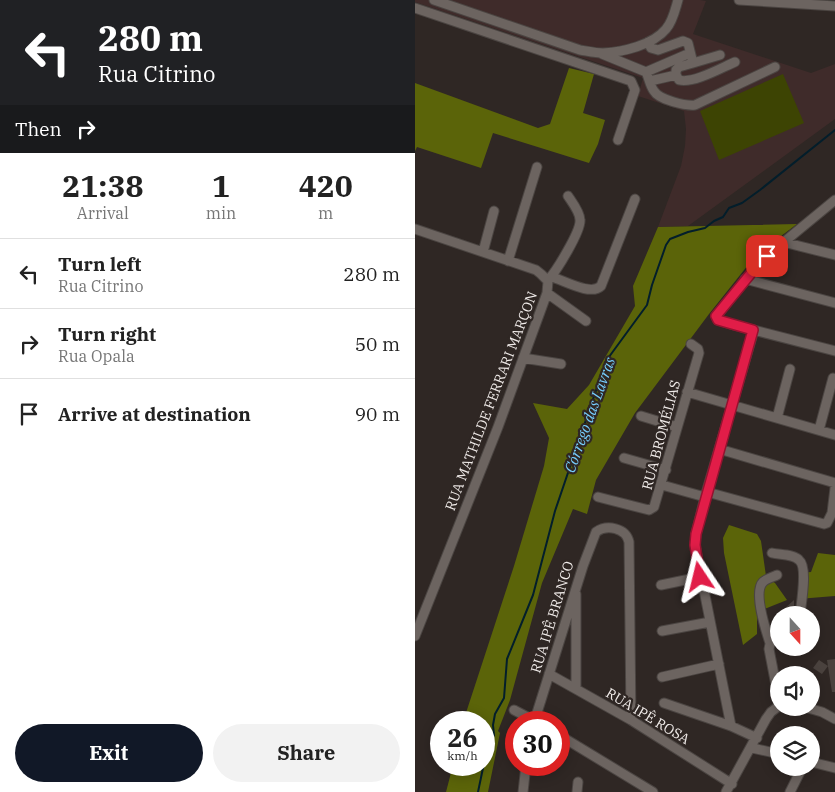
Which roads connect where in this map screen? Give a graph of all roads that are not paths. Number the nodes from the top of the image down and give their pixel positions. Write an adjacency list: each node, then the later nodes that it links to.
1 (434, 0): 7 (street)
2 (678, 0): 6 (street)
3 (739, 0): 4 (street)
4 (835, 6)
5 (415, 8): 16 (street)
6 (648, 42): 7 (street); 8 (street)
7 (600, 53): 13 (street)
8 (690, 53): 11 (street); 13 (street)
9 (719, 54): 11 (street)
10 (735, 62): 14 (street)
11 (693, 63): 14 (street)
12 (775, 67): 15 (street)
13 (646, 72): 15 (street)
14 (676, 75): 15 (street)
15 (650, 81)
16 (618, 140)
17 (537, 167): 26 (street)
18 (568, 196): 27 (street)
19 (635, 199): 27 (street)
20 (833, 204): 23 (street)
21 (494, 211): 24 (street)
22 (415, 229): 24 (street, RUA MATHILDE FERRARI MARÇON)
23 (783, 242): 25 (street); 28 (street)
24 (483, 252): 26 (street, RUA MATHILDE FERRARI MARÇON)
25 (835, 255)
26 (508, 261): 27 (street, RUA MATHILDE FERRARI MARÇON)
27 (550, 279): 29 (street, RUA MATHILDE FERRARI MARÇON)
28 (745, 280): 30 (street); 32 (street)
29 (547, 293): 31 (street); 35 (street, RUA MATHILDE FERRARI MARÇON)
30 (835, 302)
31 (586, 321)
32 (753, 330): 34 (street); 40 (street)
33 (691, 344): 39 (street, RUA BROMÉLIAS)
34 (835, 351)
35 (523, 358): 36 (street); 61 (street, RUA MATHILDE FERRARI MARÇON)
36 (561, 364)
37 (789, 369): 42 (street)
38 (833, 378): 44 (street)
39 (687, 392): 40 (street); 43 (street, RUA BROMÉLIAS)
40 (732, 404): 42 (street); 46 (street)
41 (641, 416): 43 (street)
42 (777, 418): 44 (street)
43 (677, 427): 48 (street, RUA BROMÉLIAS)
44 (819, 430): 45 (street)
45 (835, 435)
46 (719, 449): 49 (street); 52 (street)
47 (624, 458): 48 (street)
48 (666, 470): 50 (street, RUA BROMÉLIAS)
49 (835, 483)
50 (662, 484): 52 (street); 53 (street, RUA BROMÉLIAS)
51 (835, 488): 52 (street)
52 (706, 494): 56 (street)
53 (598, 497)
54 (772, 553): 59 (street)
55 (777, 574): 64 (street)
56 (700, 577): 57 (street); 60 (street)
57 (661, 585)
58 (574, 591): 67 (street, RUA IPÊ BRANCO); 69 (street); 75 (street, RUA IPÊ BRANCO)
59 (801, 606)
60 (710, 622): 62 (street); 66 (street)
61 (417, 623): 63 (street, RUA MATHILDE FERRARI MARÇON)
62 (662, 631)
63 (415, 636)
64 (770, 643): 65 (street)
65 (770, 654)
66 (719, 664): 68 (street); 76 (street)
67 (549, 674): 69 (street, RUA IPÊ ROSA); 71 (street, RUA IPÊ BRANCO)
68 (662, 677)
69 (576, 688): 75 (street, RUA IPÊ ROSA)
70 (664, 702): 76 (street)
71 (538, 711)
72 (820, 711): 74 (street)
73 (770, 714): 77 (street)
74 (835, 719)
75 (631, 720): 86 (street, RUA IPÊ ROSA)
76 (731, 726): 77 (street)
77 (757, 738): 79 (street)
78 (570, 743): 89 (street)
79 (752, 748): 80 (street); 86 (street)
80 (770, 752)
81 (820, 764): 82 (street)
82 (835, 768)
83 (525, 776): 87 (street)
84 (798, 776): 91 (street)
85 (579, 782): 88 (street)
86 (732, 784): 90 (street)
87 (523, 792)
88 (577, 792)
89 (653, 792)
90 (726, 792)
91 (790, 792)

